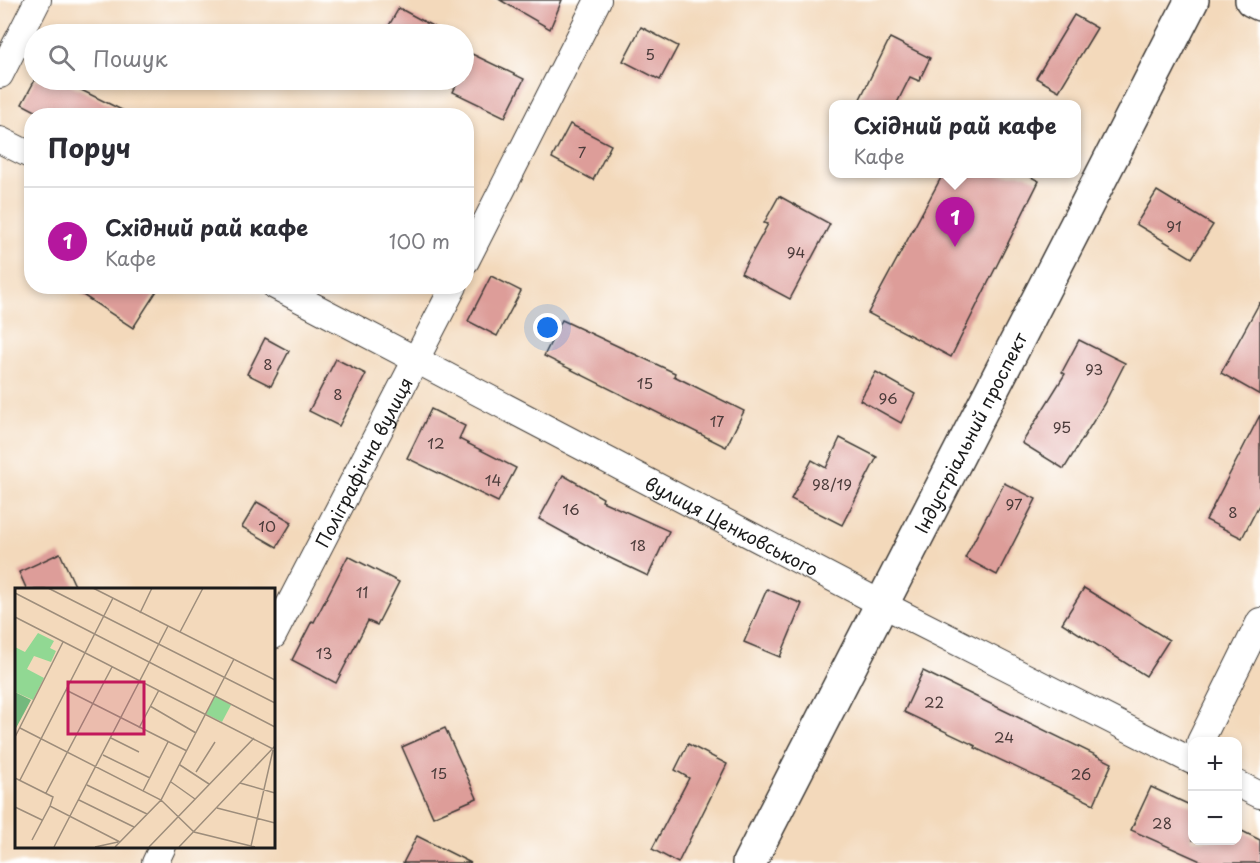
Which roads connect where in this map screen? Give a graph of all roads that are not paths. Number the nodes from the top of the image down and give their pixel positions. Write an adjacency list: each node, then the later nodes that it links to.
1 (38, 0): 6 (street)
2 (598, 0): 11 (street)
3 (1192, 0): 15 (street, Індустріальний проспект)
4 (1252, 0): 5 (street)
5 (1260, 4)
6 (26, 24)
7 (24, 28): 8 (street)
8 (0, 75)
9 (0, 140): 10 (street)
10 (24, 152)
11 (474, 245)
12 (290, 294): 14 (street, вулиця Ценковського)
13 (450, 294): 14 (street, Поліграфічна вулиця)
14 (416, 362): 15 (street, вулиця Ценковського); 17 (street, Поліграфічна вулиця)
15 (882, 604): 19 (street, вулиця Ценковського); 24 (street, Індустріальний проспект)
16 (1260, 621): 18 (street)
17 (274, 634)
18 (1203, 737)
19 (1188, 752)
20 (1242, 786): 21 (street)
21 (1260, 795)
22 (162, 848): 23 (street)
23 (155, 863)
24 (749, 863)

